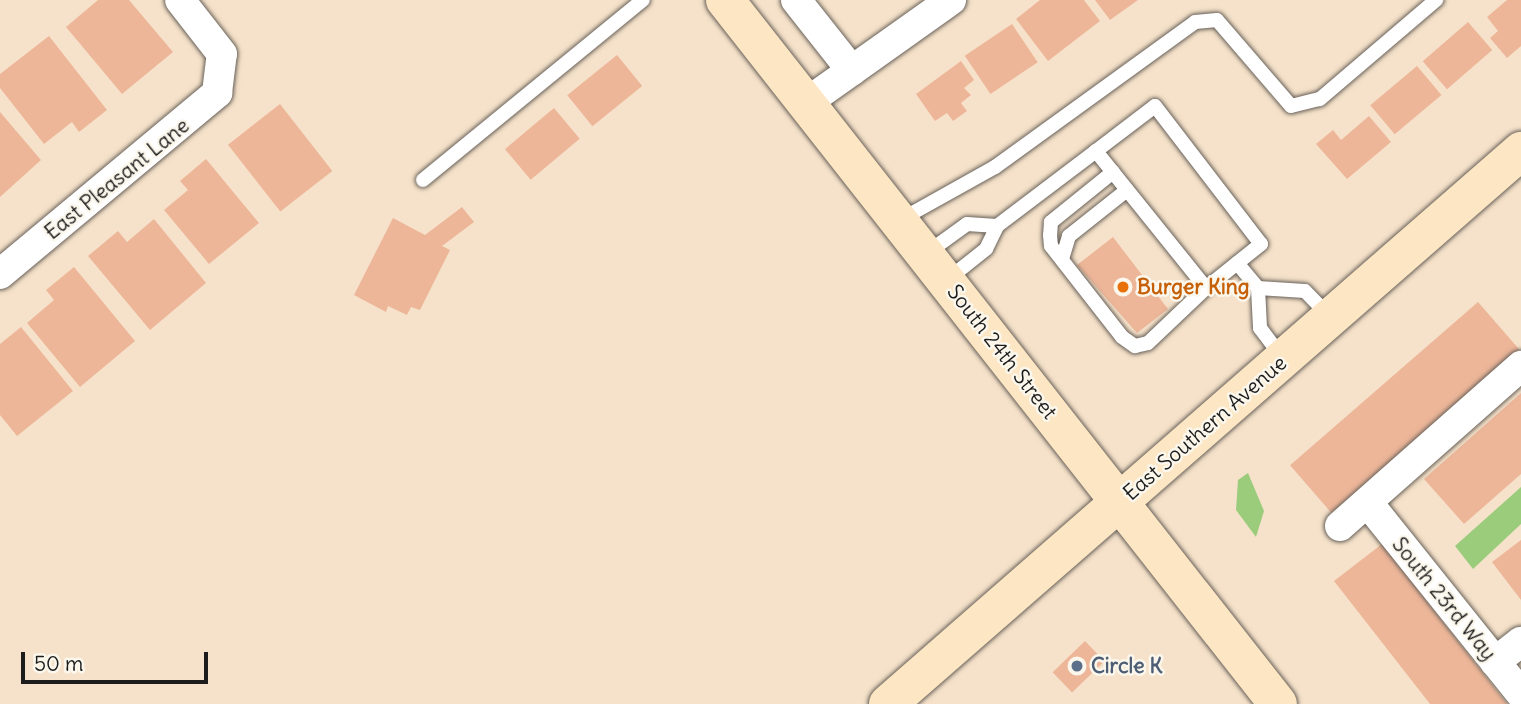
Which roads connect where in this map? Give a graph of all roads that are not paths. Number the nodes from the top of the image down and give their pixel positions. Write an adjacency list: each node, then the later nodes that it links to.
1 (180, 0): 19 (street, East Pleasant Lane)
2 (643, 0): 12 (lane)
3 (725, 0): 8 (main road, South 24th Street)
4 (796, 0): 7 (street)
5 (951, 0): 7 (street)
6 (1436, 0): 14 (lane)
7 (852, 71): 8 (street)
8 (806, 103): 14 (main road, South 24th Street)
9 (1096, 151): 11 (lane); 15 (lane); 17 (lane)
10 (1521, 151): 22 (main road, East Southern Avenue)
11 (1113, 172): 13 (lane); 16 (lane)
12 (422, 180)
13 (1127, 190): 16 (lane); 20 (lane)
14 (898, 221): 18 (main road, South 24th Street)
15 (997, 226): 18 (lane); 18 (lane)
16 (1062, 259): 20 (lane)
17 (1237, 263): 20 (lane); 21 (lane)
18 (935, 268): 25 (main road, South 24th Street)
19 (0, 274)
20 (1206, 288)
21 (1258, 288): 22 (lane); 23 (lane)
22 (1331, 319): 23 (main road, East Southern Avenue)
23 (1284, 360): 25 (main road, East Southern Avenue)
24 (1521, 366): 26 (street)
25 (1119, 502): 31 (main road, East Southern Avenue); 32 (main road, South 24th Street)
26 (1368, 503): 27 (street); 29 (street, South 23rd Way)
27 (1340, 526)
28 (1521, 642): 29 (street)
29 (1495, 662): 30 (street, South 23rd Way)
30 (1521, 694)
31 (888, 704)
32 (1278, 704)

